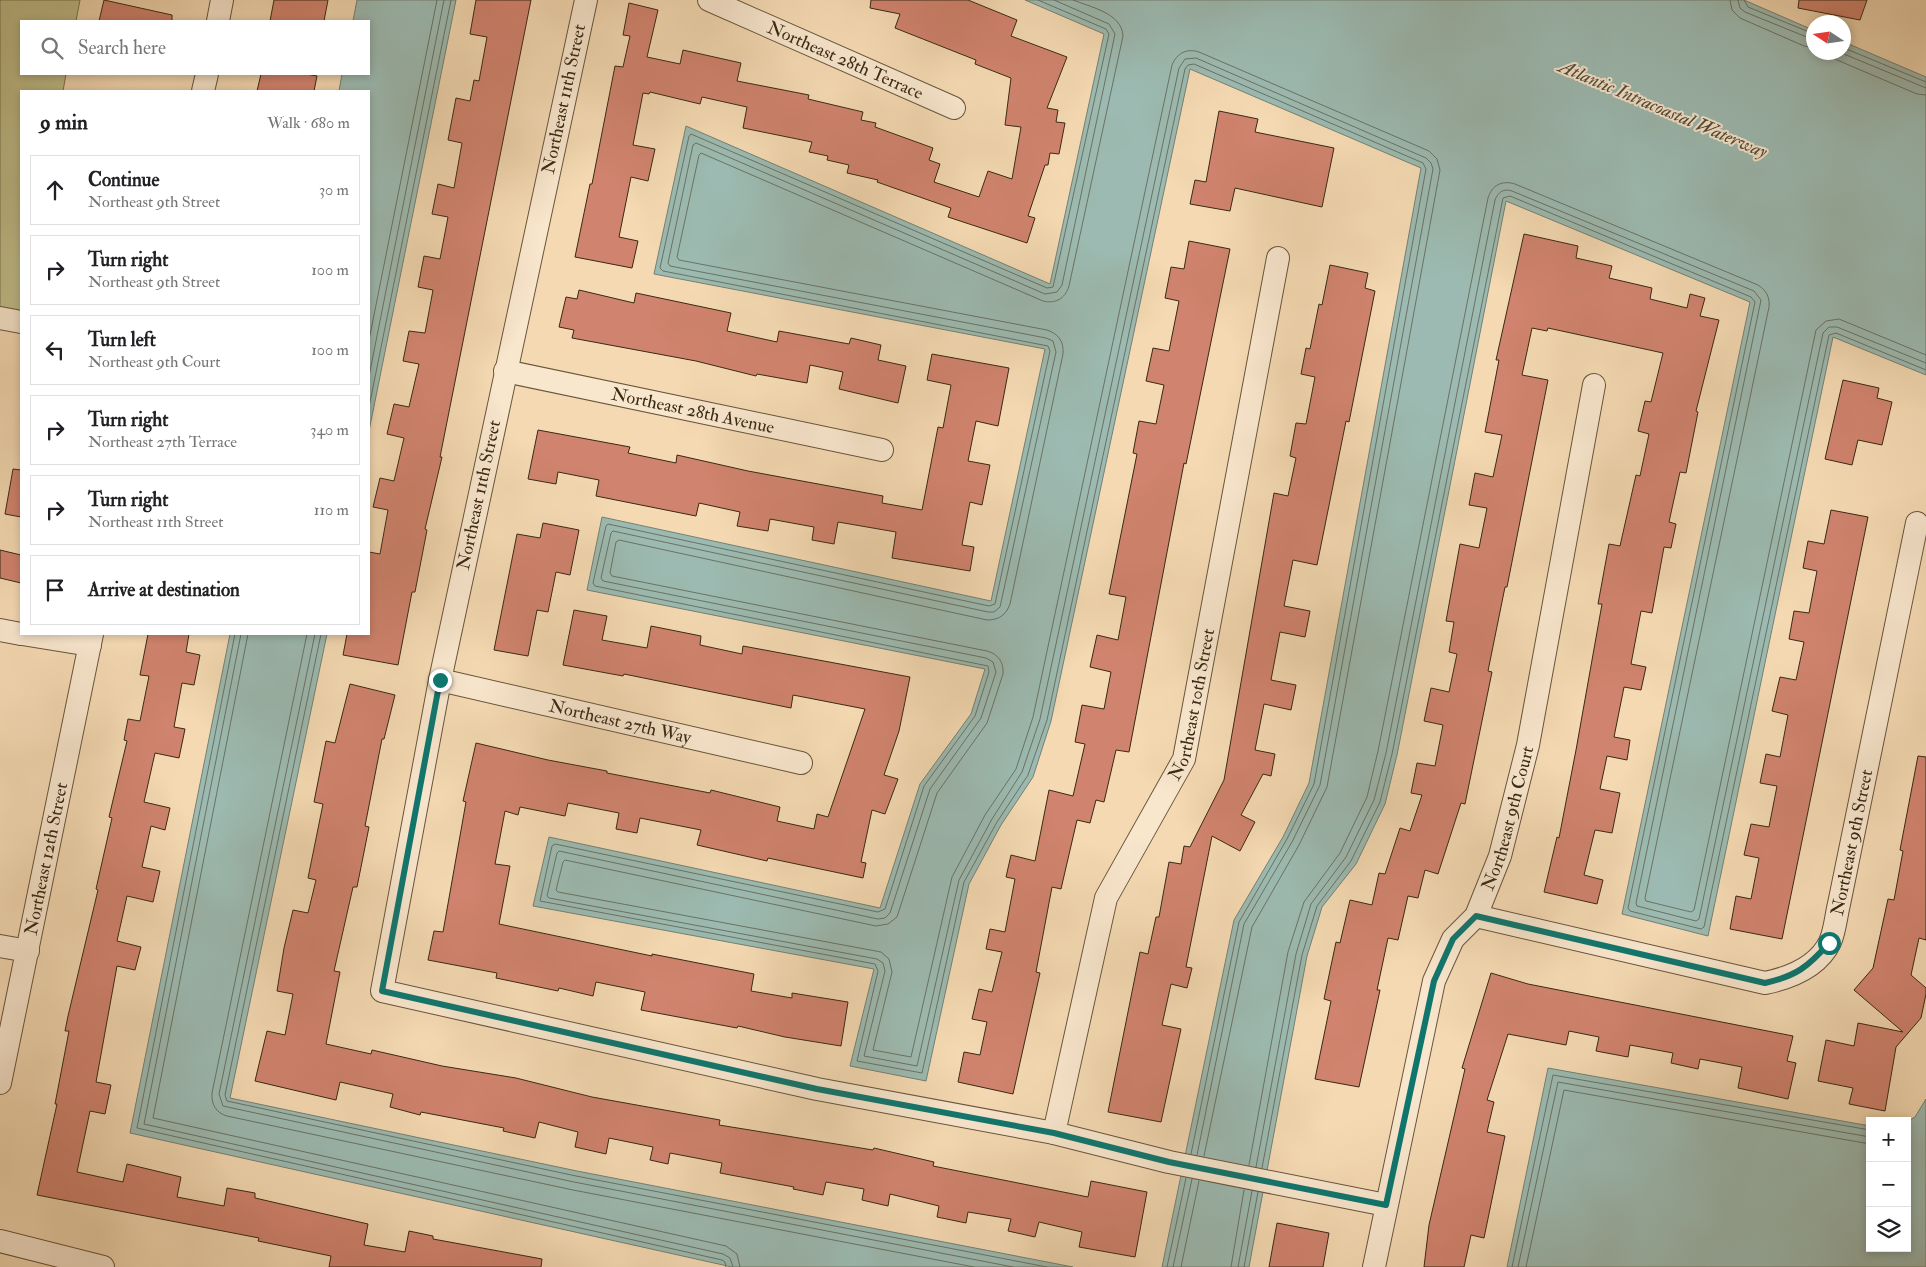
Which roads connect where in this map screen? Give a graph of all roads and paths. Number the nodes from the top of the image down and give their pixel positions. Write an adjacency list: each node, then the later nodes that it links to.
1 (222, 0): 4 (street)
2 (586, 0): 11 (street, Northeast 11th Street)
3 (710, 0): 7 (street, Northeast 28th Terrace)
4 (218, 20)
5 (207, 75): 6 (street)
6 (203, 90)
7 (954, 108)
8 (1278, 258): 25 (street, Northeast 10th Street)
9 (0, 318): 10 (street)
10 (20, 322)
11 (505, 371): 13 (street, Northeast 28th Avenue); 19 (street, Northeast 11th Street)
12 (1594, 385): 21 (street, Northeast 9th Court)
13 (882, 450)
14 (1917, 523): 21 (street, Northeast 9th Street)
15 (0, 630): 16 (street)
16 (20, 634)
17 (34, 635): 18 (street)
18 (91, 640): 23 (street, Northeast 12th Street)
19 (440, 680): 20 (street, Northeast 27th Way); 25 (street, Northeast 11th Street)
20 (801, 763)
21 (1476, 916): 26 (street, Northeast 9th Court)
22 (0, 946): 23 (street)
23 (28, 951): 24 (street, Northeast 12th Street)
24 (0, 1083)
25 (1054, 1133): 26 (street)
26 (1386, 1205): 29 (street, Northeast 9th Court)
27 (0, 1241): 28 (street)
28 (103, 1267)
29 (1374, 1267)

